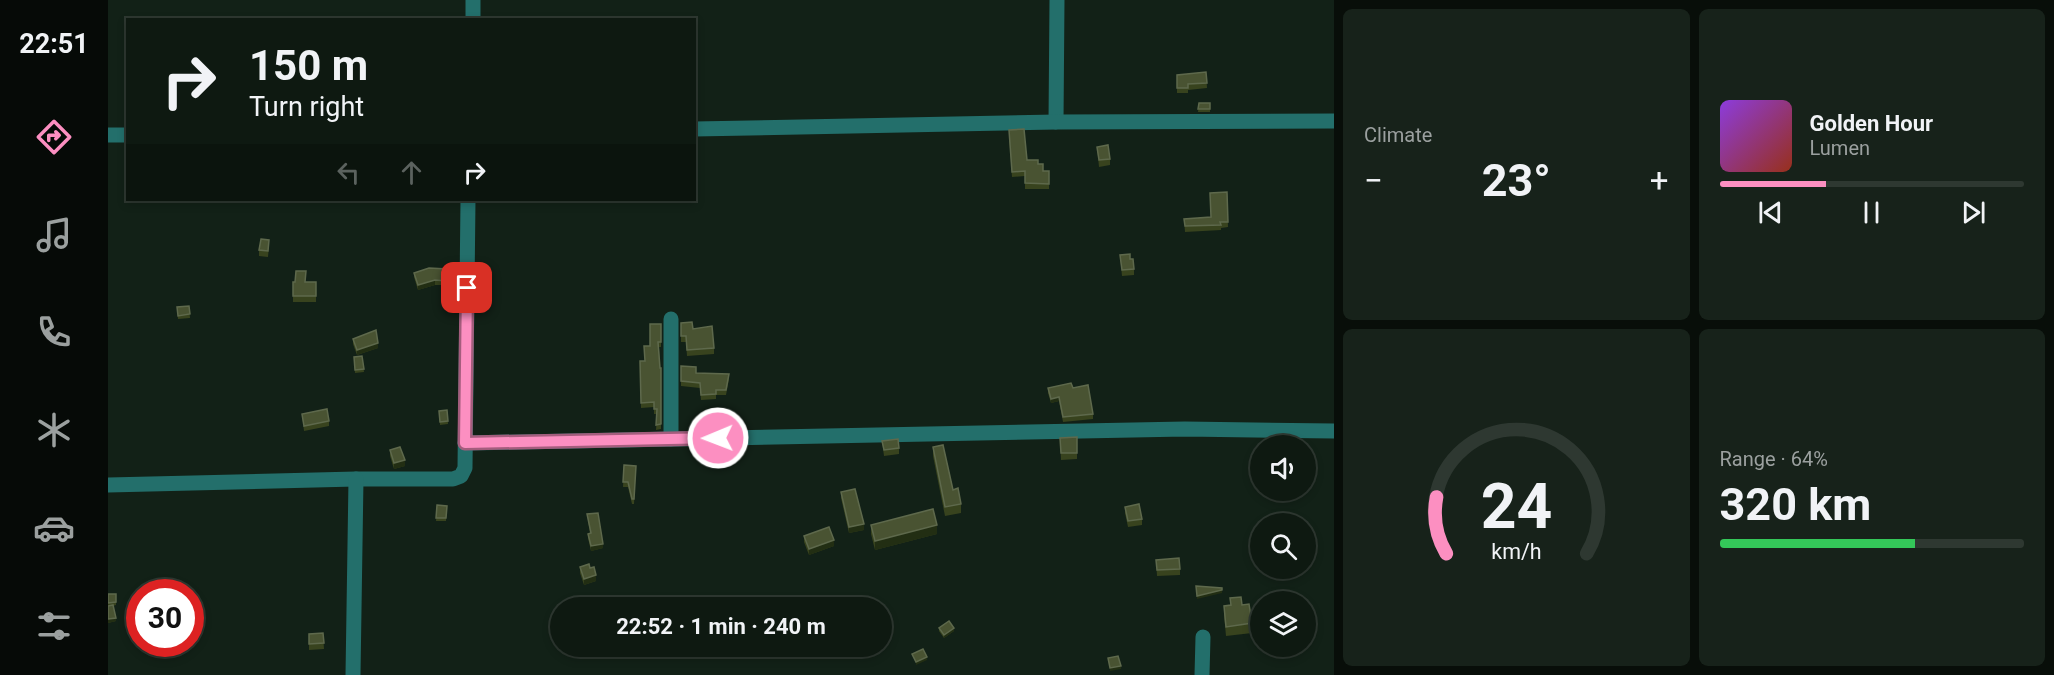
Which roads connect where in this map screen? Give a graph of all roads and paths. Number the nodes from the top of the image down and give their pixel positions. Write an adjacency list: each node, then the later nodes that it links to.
1 (473, 0): 3 (street)
2 (1057, 0): 5 (street)
3 (473, 18)
4 (1334, 121): 5 (street)
5 (1056, 122): 6 (street)
6 (696, 129)
7 (108, 135): 8 (street)
8 (126, 135)
9 (468, 201): 13 (street)
10 (671, 319): 12 (street)
11 (1334, 431): 12 (street)
12 (671, 439): 13 (street)
13 (465, 443): 14 (street)
14 (356, 479): 15 (street); 17 (street)
15 (108, 485)
16 (1203, 637): 18 (street)
17 (353, 675)
18 (1202, 675)

